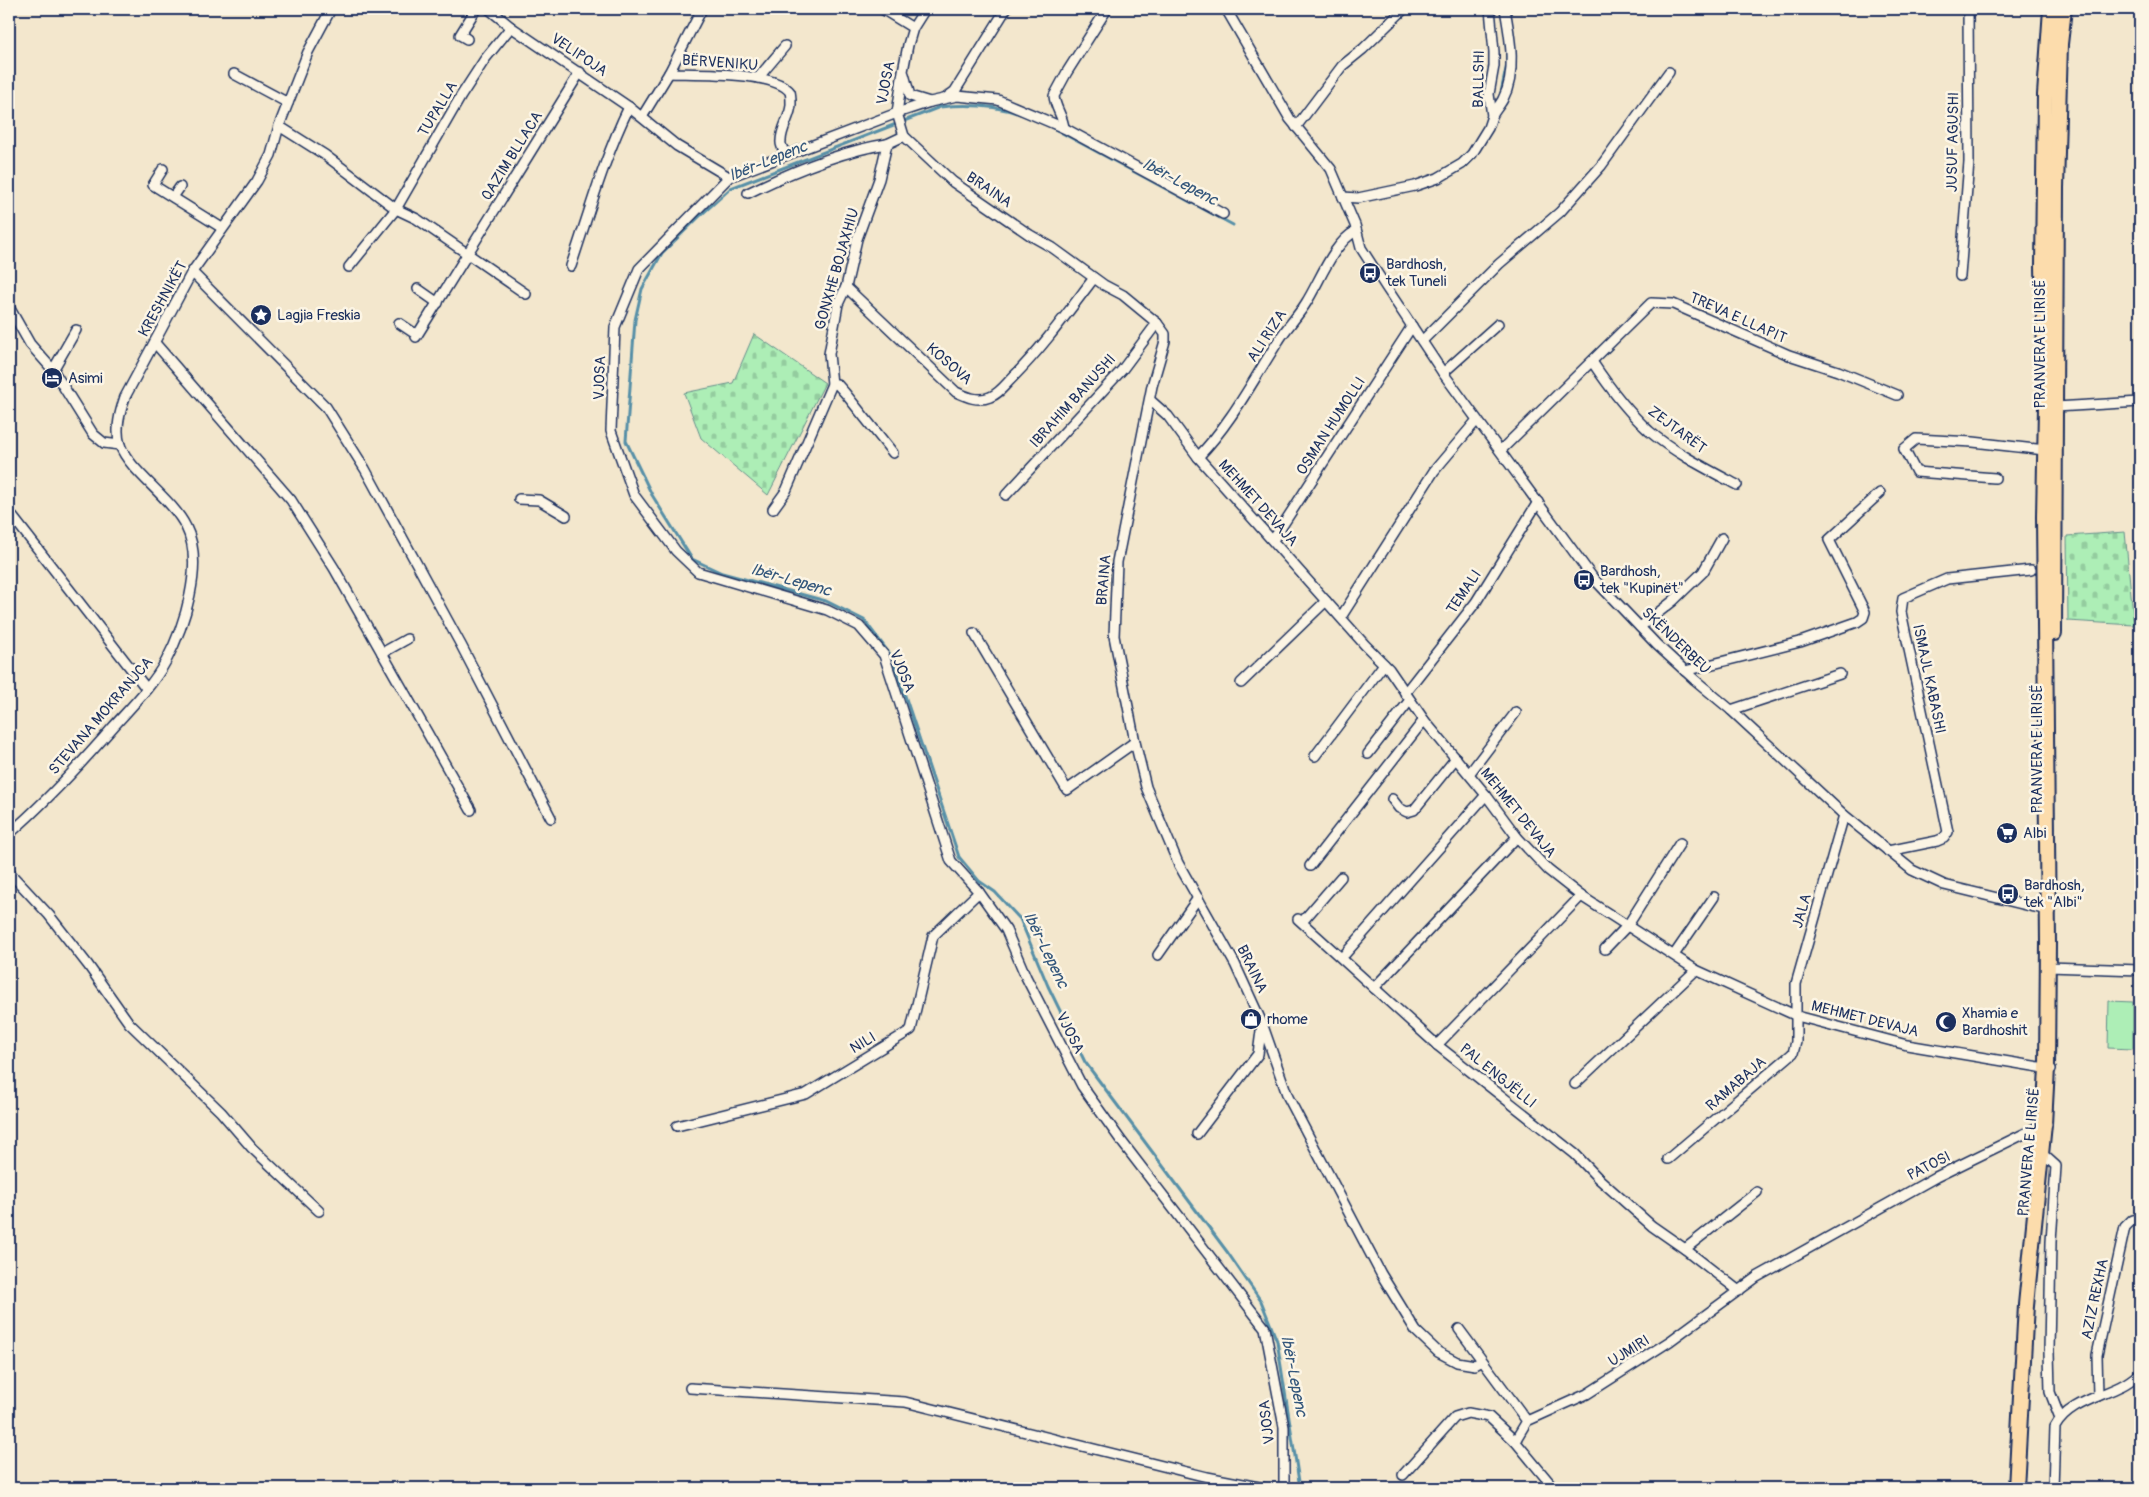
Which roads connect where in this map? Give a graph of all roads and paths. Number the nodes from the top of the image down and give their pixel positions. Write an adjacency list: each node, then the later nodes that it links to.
1 (330, 9): 28 (street, KRESHNIKËT)
2 (476, 9): 18 (street)
3 (489, 9): 16 (street, VELIPOJA)
4 (702, 9): 23 (street)
5 (882, 9): 17 (street)
6 (925, 9): 17 (street, VJOSA)
7 (1006, 9): 26 (street)
8 (1107, 9): 35 (street)
9 (1226, 9): 33 (street, SKËNDERBEU)
10 (1404, 9): 33 (street)
11 (1490, 9): 31 (street, BALLSHI)
12 (1505, 9): 31 (street)
13 (1968, 9): 53 (street, JUSUF AGUSHI)
14 (2051, 9): 78 (main road, PRANVERA E LIRISË)
15 (2064, 9): 74 (main road, PRANVERA E LIRISË)
16 (511, 27): 21 (street, VELIPOJA); 45 (street, TUPALLA)
17 (913, 28): 20 (street, VJOSA)
18 (468, 39)
19 (785, 46): 25 (street)
20 (903, 71): 27 (street); 30 (street, VJOSA)
21 (580, 72): 29 (street, VELIPOJA); 49 (street, QAZIM BLLACA)
22 (1669, 72): 65 (street)
23 (669, 73): 25 (street, BËRVENIKU); 32 (street)
24 (234, 74): 28 (street)
25 (758, 78): 38 (street, BËRVENIKU)
26 (945, 99): 27 (street); 35 (street)
27 (930, 102): 30 (street)
28 (288, 103): 34 (street, KRESHNIKËT)
29 (629, 107): 32 (street, VELIPOJA); 50 (street)
30 (897, 113): 36 (street, BRAINA); 38 (street, VJOSA)
31 (1492, 116): 44 (street, BALLSHI)
32 (642, 117): 40 (street, VELIPOJA)
33 (1293, 123): 44 (street, SKËNDERBEU)
34 (279, 126): 45 (street); 47 (street, KRESHNIKËT)
35 (1064, 128): 46 (street)
36 (904, 133): 37 (street); 54 (street, BRAINA)
37 (887, 144): 42 (street); 55 (street, GONXHE BOJAXHIU)
38 (786, 155): 40 (street, VJOSA)
39 (163, 169): 43 (street)
40 (729, 177): 125 (street, VJOSA)
41 (180, 187): 43 (street)
42 (748, 193)
43 (173, 197): 47 (street)
44 (1344, 200): 48 (street, SKËNDERBEU)
45 (396, 209): 49 (street); 51 (street)
46 (1223, 214)
47 (222, 228): 52 (street, KRESHNIKËT)
48 (1355, 228): 63 (street, SKËNDERBEU); 80 (street, ALI RIZA)
49 (468, 255): 57 (street); 58 (street, QAZIM BLLACA)
50 (571, 266)
51 (349, 267)
52 (192, 272): 66 (street, KRESHNIKËT); 117 (street)
53 (1960, 276)
54 (1094, 278): 55 (street, KOSOVA); 61 (street, BRAINA)
55 (846, 287): 70 (street, GONXHE BOJAXHIU)
56 (418, 289): 58 (street)
57 (526, 294)
58 (438, 303): 60 (street, QAZIM BLLACA)
59 (9, 307): 68 (street)
60 (398, 323)
61 (1157, 323): 72 (street, BRAINA); 84 (street, IBRAHIM BANUSHI)
62 (1498, 324): 69 (street)
63 (1412, 326): 65 (street, SKËNDERBEU); 91 (street, OSMAN HUMOLLI)
64 (76, 330): 68 (street)
65 (1422, 340): 69 (street, SKËNDERBEU)
66 (154, 343): 76 (street, KRESHNIKËT); 98 (street)
67 (1592, 363): 71 (street, TREVA E LLAPIT); 77 (street, TREVA E LLAPIT); 82 (street, ZEJTARËT)
68 (53, 370): 76 (street)
69 (1443, 373): 75 (street, SKËNDERBEU)
70 (832, 384): 79 (street); 87 (street, GONXHE BOJAXHIU)
71 (1897, 396)
72 (1150, 400): 80 (street, MEHMET DEVAJA); 108 (street, BRAINA)
73 (2140, 402): 74 (street)
74 (2056, 407): 129 (main road, PRANVERA E LIRISË)
75 (1477, 420): 77 (street, SKËNDERBEU); 94 (street)
76 (120, 445): 103 (street, STEVANA MOKRANJCA)
77 (1501, 450): 86 (street, SKËNDERBEU)
78 (2045, 450): 81 (street); 129 (main road, PRANVERA E LIRISË)
79 (893, 453)
80 (1198, 457): 91 (street, MEHMET DEVAJA)
81 (1996, 478)
82 (1737, 485)
83 (1880, 494): 100 (street)
84 (1006, 495)
85 (519, 499): 89 (street)
86 (1538, 502): 95 (street, SKËNDERBEU); 104 (street, TEMALI)
87 (773, 508)
88 (9, 512): 103 (street)
89 (566, 516)
90 (1722, 538): 95 (street)
91 (1273, 540): 93 (street, MEHMET DEVAJA)
92 (2031, 570): 121 (street, ISMAJL KABASHI)
93 (1326, 601): 94 (street, MEHMET DEVAJA); 102 (street)
94 (1340, 617): 99 (street, MEHMET DEVAJA)
95 (1640, 627): 100 (street, SKËNDERBEU)
96 (974, 633): 108 (street)
97 (407, 639): 98 (street)
98 (382, 653): 115 (street)
99 (1384, 664): 104 (street, MEHMET DEVAJA); 110 (street)
100 (1685, 671): 105 (street, SKËNDERBEU)
101 (1840, 674): 105 (street)
102 (1241, 683)
103 (146, 688): 118 (street, STEVANA MOKRANJCA)
104 (1408, 696): 107 (street, MEHMET DEVAJA); 109 (street, TEMALI)
105 (1731, 710): 116 (street, SKËNDERBEU)
106 (1516, 712): 112 (street)
107 (1424, 720): 111 (street, MEHMET DEVAJA); 122 (street)
108 (1134, 742): 128 (street, BRAINA)
109 (1368, 754)
110 (1315, 756)
111 (1456, 758): 112 (street, MEHMET DEVAJA); 114 (street)
112 (1469, 774): 113 (street, MEHMET DEVAJA)
113 (1486, 795): 119 (street, MEHMET DEVAJA); 132 (street)
114 (1392, 799)
115 (471, 810)
116 (1844, 815): 121 (street, SKËNDERBEU); 139 (street, JALA)
117 (551, 818)
118 (9, 834)
119 (1517, 837): 126 (street, MEHMET DEVAJA); 138 (street)
120 (1680, 843): 130 (street)
121 (1888, 851): 129 (street, SKËNDERBEU)
122 (1310, 866)
123 (9, 872): 150 (street)
124 (1340, 877): 138 (street, PAL ENGJËLLI)
125 (979, 892): 145 (street, NILI); 164 (street, VJOSA)
126 (1581, 896): 130 (street, MEHMET DEVAJA); 141 (street)
127 (1714, 897): 134 (street)
128 (1198, 898): 133 (street); 140 (street, BRAINA)
129 (2049, 911): 135 (main road, PRANVERA E LIRISË)
130 (1628, 924): 131 (street); 134 (street, MEHMET DEVAJA)
131 (1605, 949)
132 (1345, 954)
133 (1158, 955)
134 (1674, 955): 136 (street, MEHMET DEVAJA)
135 (2050, 967): 137 (street); 142 (main road, PRANVERA E LIRISË)
136 (1696, 970): 139 (street, MEHMET DEVAJA); 143 (street)
137 (2140, 970)
138 (1374, 988): 141 (street, PAL ENGJËLLI)
139 (1797, 1016): 142 (street, MEHMET DEVAJA); 148 (street, RAMABAJA)
140 (1262, 1023): 146 (street); 155 (street, BRAINA)
141 (1437, 1045): 152 (street, PAL ENGJËLLI)
142 (2049, 1069): 144 (main road, PRANVERA E LIRISË)
143 (1575, 1084)
144 (2046, 1124): 147 (main road, PRANVERA E LIRISË); 153 (street, PATOSI); 166 (main road, PRANVERA E LIRISË)
145 (677, 1126)
146 (1197, 1134)
147 (2046, 1157): 159 (street); 167 (main road, PRANVERA E LIRISË)
148 (1668, 1159)
149 (1757, 1192): 152 (street)
150 (319, 1210)
151 (2140, 1218): 158 (street, AZIZ REXHA)
152 (1686, 1249): 153 (street, PAL ENGJËLLI)
153 (1739, 1292): 160 (street, UJMIRI)
154 (1459, 1329): 155 (street)
155 (1482, 1361): 160 (street)
156 (2140, 1373): 158 (street)
157 (690, 1388): 163 (street)
158 (2098, 1396): 159 (street)
159 (2060, 1418): 168 (street)
160 (1527, 1421): 161 (street)
161 (1515, 1441): 162 (street); 165 (street)
162 (1403, 1475)
163 (1264, 1488)
164 (1284, 1488)
165 (1554, 1488)
166 (2016, 1488)
167 (2023, 1488)
168 (2053, 1488)

